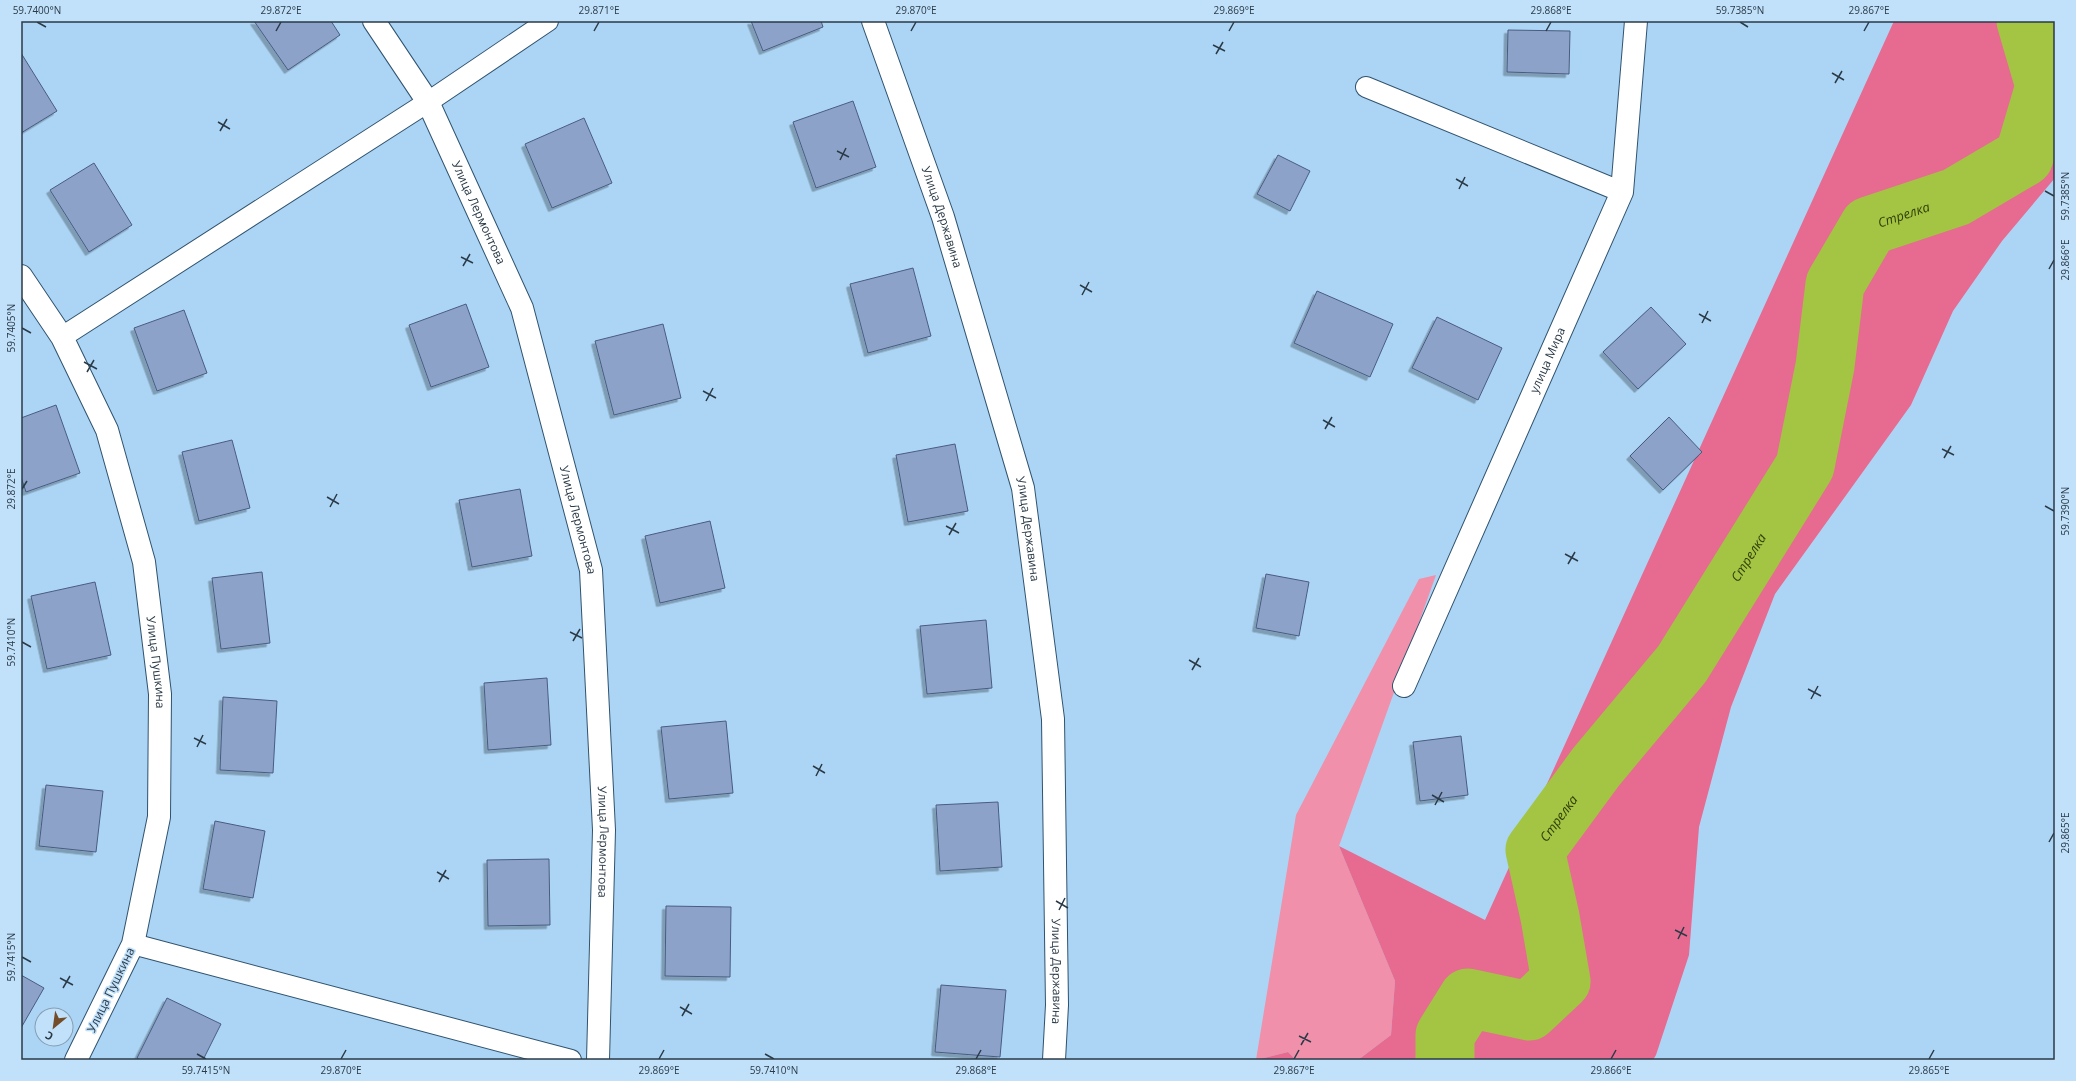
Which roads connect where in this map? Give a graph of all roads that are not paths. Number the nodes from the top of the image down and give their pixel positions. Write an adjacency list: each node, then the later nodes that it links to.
1 (374, 21): 6 (street, Улица Лермонтова)
2 (548, 21): 6 (lane)
3 (873, 21): 15 (street, Улица Державина)
4 (1636, 21): 7 (street, улица Мира)
5 (1366, 86): 7 (lane)
6 (428, 102): 9 (lane); 14 (street, Улица Лермонтова)
7 (1622, 192): 10 (street, улица Мира)
8 (21, 276): 9 (street, Улица Пушкина)
9 (62, 337): 11 (street, Улица Пушкина)
10 (1404, 686)
11 (133, 944): 12 (street, Улица Пушкина); 13 (lane)
12 (76, 1060)
13 (570, 1060)
14 (598, 1060)
15 (1054, 1060)

